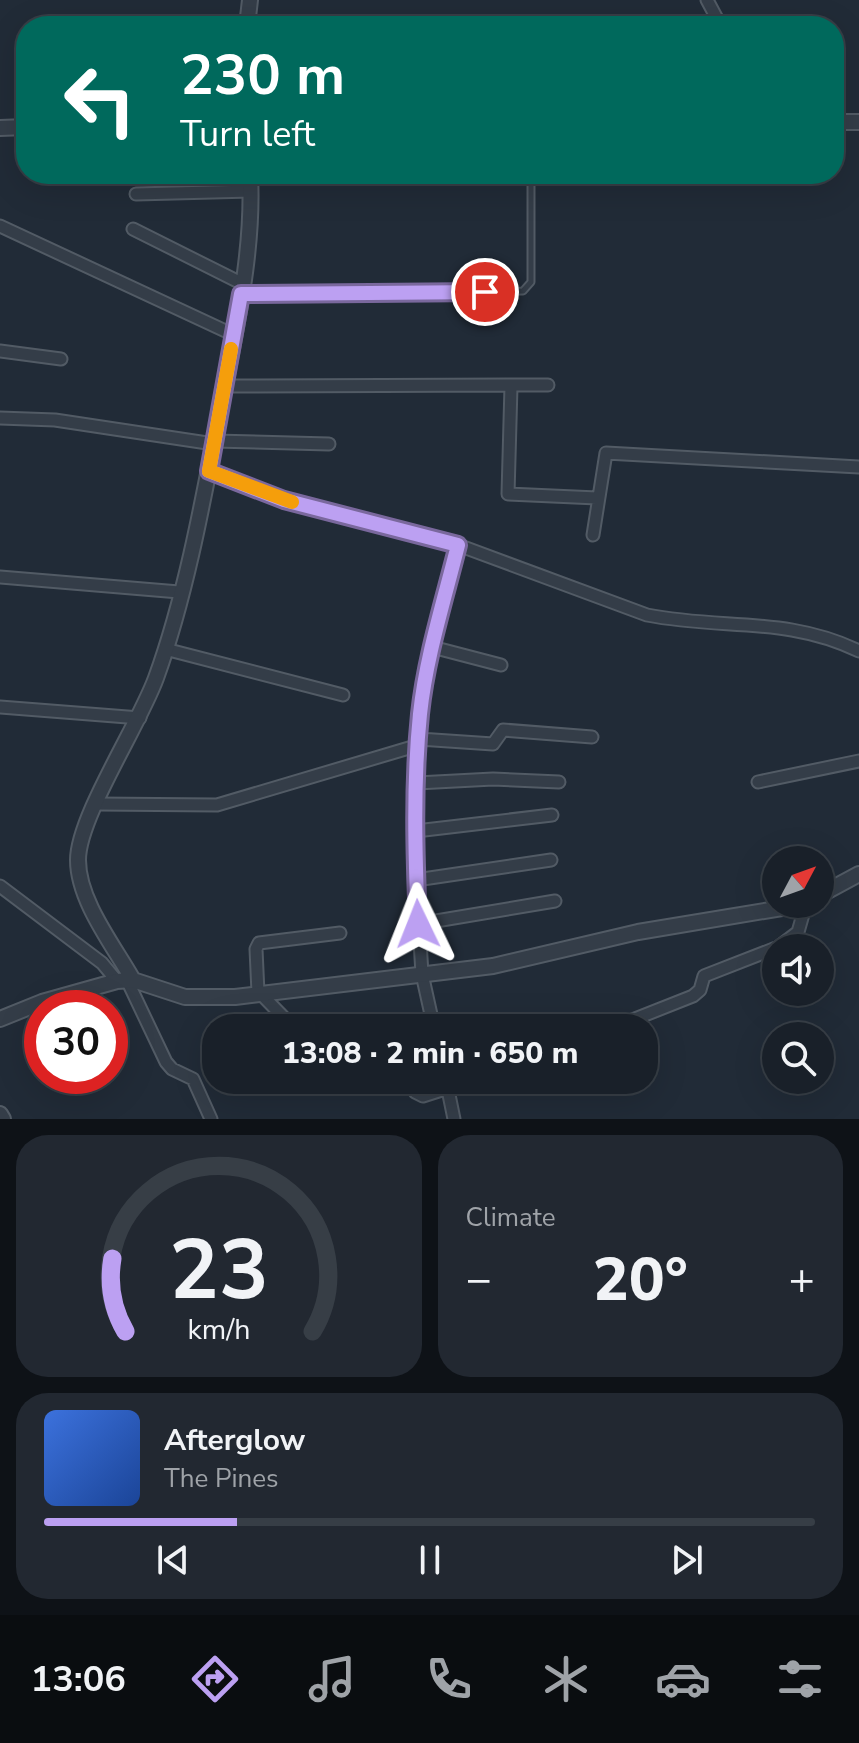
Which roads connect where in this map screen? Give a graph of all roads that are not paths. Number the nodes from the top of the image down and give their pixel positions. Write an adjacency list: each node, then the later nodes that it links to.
1 (251, 184): 3 (street)
2 (531, 184): 7 (lane)
3 (251, 191): 4 (street); 7 (street)
4 (136, 194)
5 (0, 226): 8 (street)
6 (133, 229): 7 (street)
7 (242, 289): 8 (street)
8 (234, 335): 12 (street)
9 (0, 351): 10 (street)
10 (61, 359)
11 (548, 385): 13 (street)
12 (225, 386): 13 (street); 15 (street)
13 (511, 386): 19 (street)
14 (0, 418): 15 (street)
15 (214, 442): 16 (street); 18 (street)
16 (329, 444)
17 (859, 467): 19 (street)
18 (209, 471): 21 (street); 23 (street)
19 (597, 498): 20 (street)
20 (593, 535)
21 (458, 545): 24 (street); 26 (street)
22 (0, 577): 23 (street)
23 (179, 592): 25 (street)
24 (432, 647): 27 (street); 32 (street)
25 (165, 649): 28 (street); 30 (street)
26 (859, 651)
27 (501, 665)
28 (343, 695)
29 (0, 707): 30 (street)
30 (140, 718): 37 (street)
31 (592, 737): 32 (street)
32 (419, 742): 36 (street); 37 (street)
33 (859, 761): 35 (street)
34 (559, 782): 36 (street)
35 (758, 782)
36 (417, 783): 39 (street)
37 (97, 804): 51 (street)
38 (552, 815): 39 (street)
39 (416, 831): 42 (street)
40 (551, 860): 42 (street)
41 (859, 874): 44 (street)
42 (416, 880): 47 (street)
43 (0, 886): 51 (street)
44 (834, 887)
45 (555, 901): 47 (street)
46 (762, 911): 50 (street)
47 (418, 924): 50 (street)
48 (340, 933): 52 (street)
49 (762, 953): 55 (street)
50 (422, 974): 52 (street); 54 (street)
51 (125, 980): 52 (street); 56 (street); 59 (street)
52 (259, 993): 53 (street)
53 (280, 1014)
54 (431, 1014)
55 (647, 1014)
56 (0, 1019)
57 (448, 1094): 58 (street)
58 (452, 1118)
59 (211, 1119)

